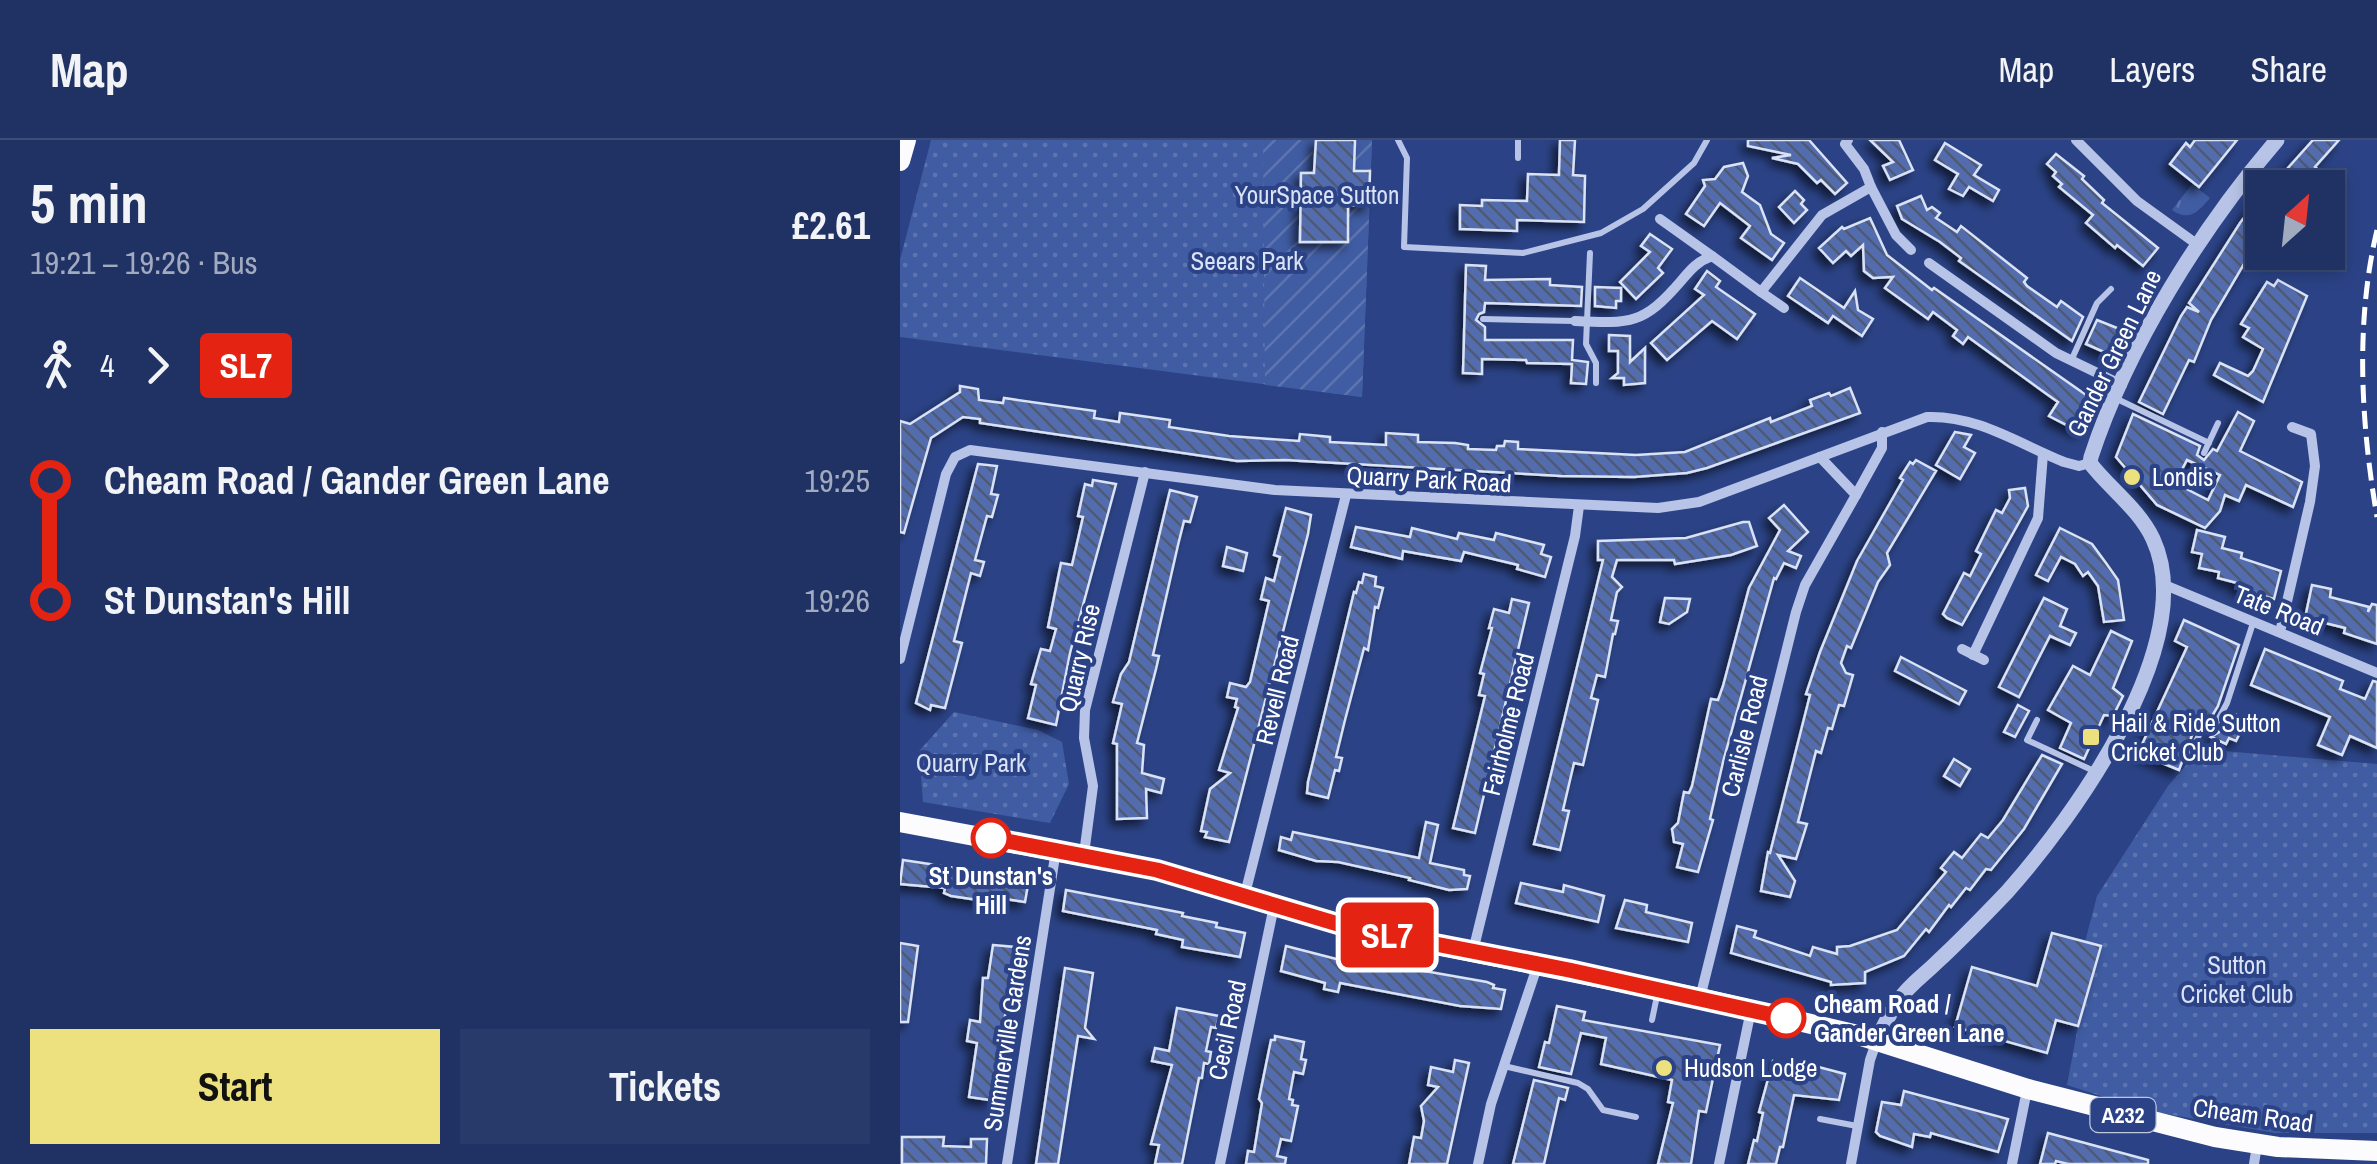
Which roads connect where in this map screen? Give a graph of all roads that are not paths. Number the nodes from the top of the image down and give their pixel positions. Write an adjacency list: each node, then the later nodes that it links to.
1 (906, 140): 9 (highway)
2 (1398, 140): 4 (lane)
3 (1518, 140): 8 (lane)
4 (1707, 140)
5 (2076, 140): 12 (street)
6 (2277, 140): 12 (street, Gander Green Lane)
7 (1844, 141): 10 (street)
8 (1518, 158)
9 (900, 161)
10 (1871, 188): 13 (street); 18 (street)
11 (1660, 219): 15 (street)
12 (2198, 246): 24 (street, Gander Green Lane)
13 (1910, 250)
14 (1590, 253): 21 (lane)
15 (1712, 256): 18 (street); 21 (street)
16 (1929, 263): 22 (street)
17 (2111, 289): 22 (lane)
18 (1761, 292): 19 (street)
19 (1784, 308)
20 (1482, 319): 21 (lane)
21 (1581, 321): 23 (lane)
22 (2071, 362): 24 (street)
23 (1596, 383)
24 (2119, 391): 28 (lane); 32 (street, Gander Green Lane)
25 (2218, 423): 28 (lane)
26 (2292, 427): 39 (street)
27 (1882, 432): 30 (street, Quarry Park Road); 31 (street, Quarry Park Road); 34 (street, Carlisle Road)
28 (2209, 443): 29 (lane)
29 (2204, 452)
30 (2043, 454): 32 (street, Quarry Park Road); 40 (street)
31 (1820, 457): 34 (street); 36 (street, Quarry Park Road)
32 (2090, 463): 37 (street, Gander Green Lane)
33 (1146, 472): 35 (street, Quarry Park Road); 41 (street, Quarry Park Road); 48 (street, Quarry Rise)
34 (1856, 494): 54 (street, Carlisle Road)
35 (1346, 495): 36 (street, Quarry Park Road); 49 (street, Revell Road)
36 (1579, 506): 51 (street, Fairholme Road)
37 (2165, 586): 38 (street, Tate Road); 45 (street, Gander Green Lane)
38 (2254, 621): 39 (street, Tate Road); 44 (lane)
39 (2280, 632): 42 (street, Tate Road)
40 (1973, 655)
41 (900, 659)
42 (2377, 673)
43 (2037, 720): 45 (lane)
44 (2189, 756)
45 (2095, 772): 57 (street, Gander Green Lane)
46 (900, 822): 47 (highway, Cheam Road / A232)
47 (1056, 850): 48 (highway, Cheam Road / A232); 65 (street, Summerville Gardens)
48 (1084, 854): 49 (highway, Cheam Road / A232)
49 (1245, 894): 50 (highway, Cheam Road / A232)
50 (1274, 904): 51 (highway, Cheam Road / A232); 66 (street, Cecil Road)
51 (1473, 951): 52 (highway, Cheam Road / A232)
52 (1538, 963): 53 (highway, Cheam Road / A232); 58 (street)
53 (1658, 989): 54 (highway, Cheam Road / A232); 56 (lane)
54 (1700, 998): 55 (highway, Cheam Road / A232)
55 (1751, 1010): 57 (highway, Cheam Road / A232); 68 (street)
56 (1652, 1020)
57 (1877, 1040): 59 (highway, Cheam Road / A232); 62 (street)
58 (1503, 1066): 60 (lane); 67 (street)
59 (2028, 1089): 64 (highway, Cheam Road / A232); 70 (street)
60 (1636, 1117)
61 (1820, 1119): 62 (lane)
62 (1857, 1126): 69 (street)
63 (2377, 1152): 64 (highway, Cheam Road / A232)
64 (2256, 1154)
65 (1006, 1164)
66 (1220, 1164)
67 (1478, 1164)
68 (1720, 1164)
69 (1851, 1164)
70 (2012, 1164)

